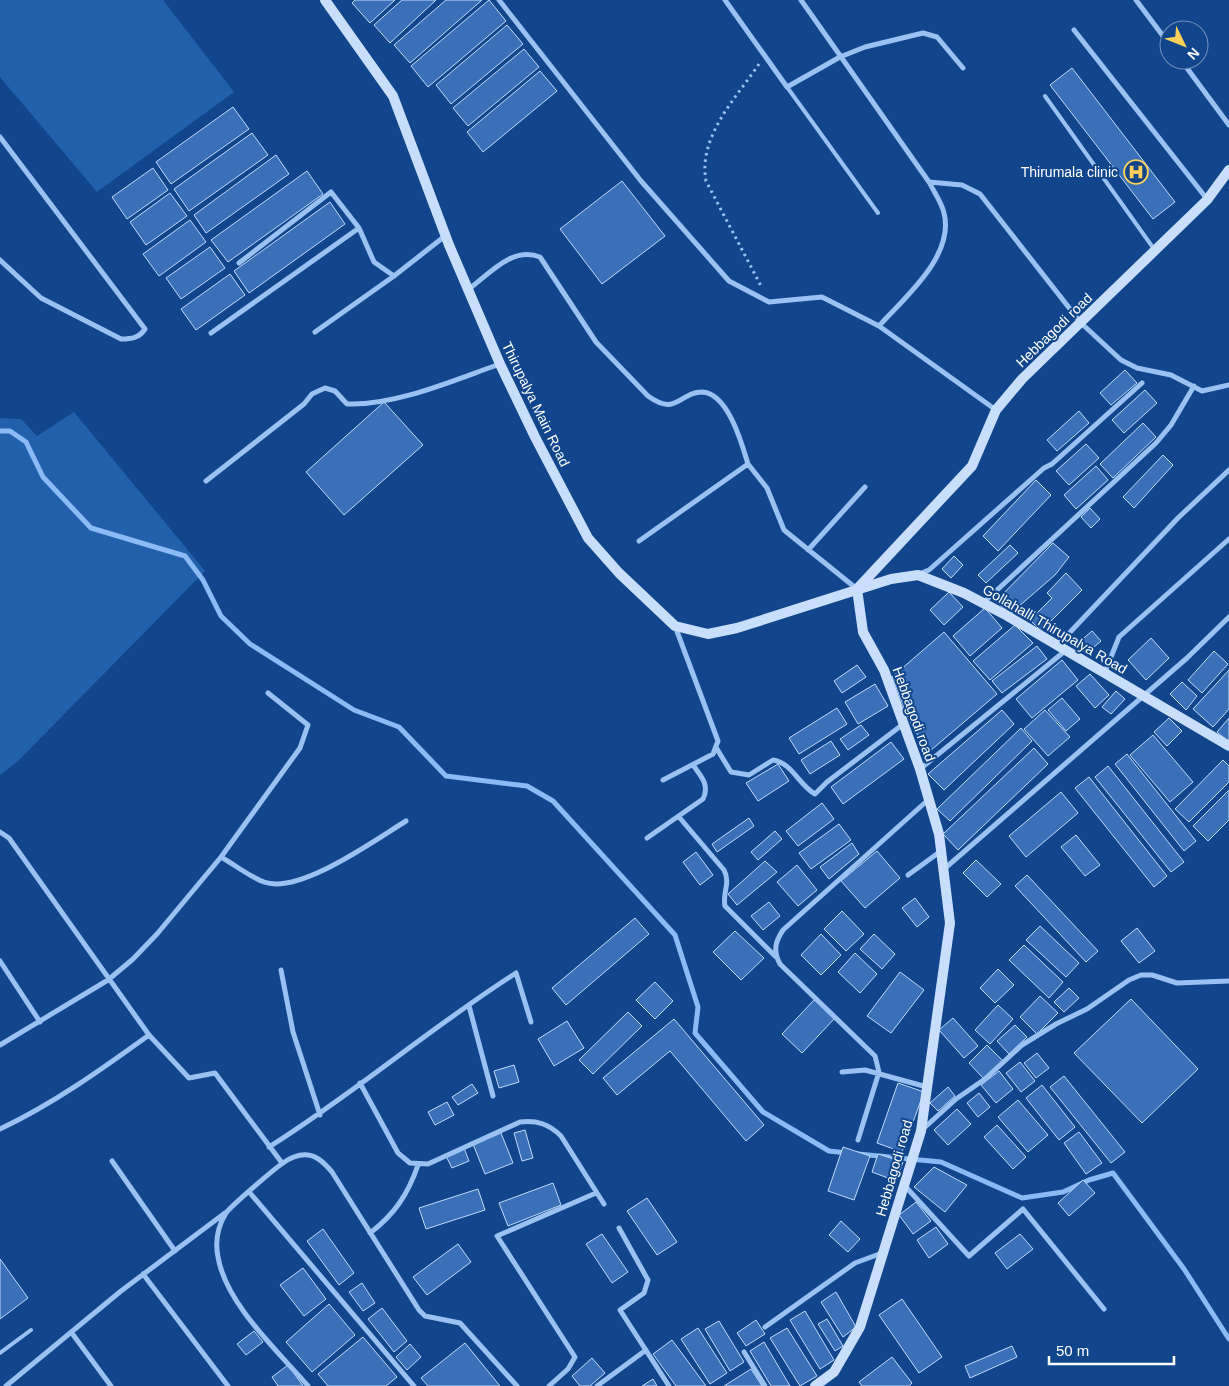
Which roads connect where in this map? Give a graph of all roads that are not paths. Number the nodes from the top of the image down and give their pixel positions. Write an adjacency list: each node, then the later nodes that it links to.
1 (325, 0): 20 (street, Thirupalya Main Road)
2 (499, 0): 27 (street)
3 (725, 0): 11 (street)
4 (801, 0): 8 (street)
5 (1136, 0): 7 (street)
6 (1074, 30): 17 (street)
7 (1159, 31)
8 (840, 57): 9 (street); 11 (street); 16 (street)
9 (963, 68)
10 (1188, 70): 13 (street)
11 (787, 87): 18 (lane)
12 (1045, 96): 21 (lane)
13 (1229, 124)
14 (0, 137): 22 (street)
15 (1229, 170): 17 (street, Hebbagodi road)
16 (929, 182): 26 (street); 27 (street)
17 (1208, 200): 21 (street, Hebbagodi road)
18 (878, 213)
19 (359, 228): 23 (street); 24 (street); 29 (street)
20 (446, 235): 24 (street); 25 (street, Thirupalya Main Road)
21 (1155, 251): 26 (street, Hebbagodi road)
22 (0, 260)
23 (239, 262)
24 (394, 276): 28 (street)
25 (469, 289): 30 (street, Thirupalya Main Road); 35 (street)
26 (1081, 323): 33 (street); 34 (street, Hebbagodi road)
27 (879, 326): 34 (street)
28 (315, 332)
29 (211, 333)
30 (500, 364): 37 (street); 46 (street, Thirupalya Main Road)
31 (1142, 383): 42 (street)
32 (1229, 385): 33 (street)
33 (1194, 386): 44 (street)
34 (996, 410): 43 (street, Hebbagodi road)
35 (748, 464): 40 (street); 41 (street)
36 (1229, 470): 47 (street)
37 (206, 481)
38 (866, 488): 41 (street)
39 (1229, 539): 48 (street)
40 (640, 541)
41 (808, 550): 43 (street)
42 (918, 575): 43 (street); 44 (street, Gollahalli Thirupalya Road)
43 (857, 589): 46 (street, Thirupalya Main Road); 51 (street, Hebbagodi road)
44 (983, 603): 47 (street, Gollahalli Thirupalya Road)
45 (1229, 617): 50 (street)
46 (675, 626): 53 (street)
47 (1061, 649): 48 (street, Gollahalli Thirupalya Road); 55 (street)
48 (1105, 672): 50 (street, Gollahalli Thirupalya Road)
49 (268, 693): 63 (street)
50 (1144, 695): 52 (street, Gollahalli Thirupalya Road); 64 (street)
51 (902, 725): 53 (street); 55 (street, Hebbagodi road)
52 (1229, 746)
53 (717, 749): 54 (street)
54 (693, 765): 56 (street); 58 (street)
55 (920, 769): 57 (street, Hebbagodi road)
56 (664, 780)
57 (928, 800): 62 (street, Hebbagodi road); 66 (street)
58 (679, 817): 61 (street); 66 (street)
59 (406, 821): 63 (street)
60 (0, 832): 69 (street)
61 (647, 838)
62 (941, 851): 64 (street, Hebbagodi road); 65 (street)
63 (221, 857): 69 (street)
64 (944, 870): 79 (street, Hebbagodi road)
65 (908, 875)
66 (776, 956): 77 (street)
67 (0, 961): 72 (street)
68 (281, 970): 81 (street)
69 (108, 980): 72 (street); 74 (street)
70 (1229, 981): 83 (street)
71 (469, 1006): 73 (street); 78 (street); 80 (street)
72 (40, 1022): 75 (street)
73 (531, 1022)
74 (149, 1035): 82 (street); 85 (street)
75 (0, 1045)
76 (842, 1072): 77 (street)
77 (879, 1072): 79 (street); 84 (street)
78 (360, 1083): 81 (street); 88 (street)
79 (928, 1087): 83 (street, Hebbagodi road)
80 (493, 1096)
81 (320, 1115): 85 (street)
82 (0, 1129)
83 (921, 1131): 89 (street, Hebbagodi road)
84 (858, 1140)
85 (269, 1147): 87 (street)
86 (112, 1161): 96 (street)
87 (282, 1163): 90 (street); 95 (street)
88 (418, 1165): 91 (street); 95 (street)
89 (904, 1185): 97 (street, Hebbagodi road); 99 (street)
90 (250, 1193): 93 (street); 112 (street)
91 (596, 1193): 92 (street); 114 (street)
92 (604, 1204)
93 (227, 1212): 96 (street); 111 (street)
94 (619, 1228): 103 (street)
95 (370, 1233): 113 (street)
96 (175, 1251): 98 (street)
97 (883, 1252): 100 (street); 107 (street, Hebbagodi road)
98 (143, 1274): 102 (street); 110 (street)
99 (1104, 1309)
100 (765, 1327)
101 (31, 1330): 105 (lane)
102 (71, 1332): 106 (street); 109 (street)
103 (646, 1350): 115 (street); 116 (street)
104 (744, 1352): 117 (street)
105 (0, 1353)
106 (13, 1384): 108 (street)
107 (822, 1384)
108 (6, 1386)
109 (111, 1386)
110 (228, 1386)
111 (308, 1386)
112 (414, 1386)
113 (517, 1386)
114 (549, 1386)
115 (597, 1386)
116 (669, 1386)
117 (765, 1386)

